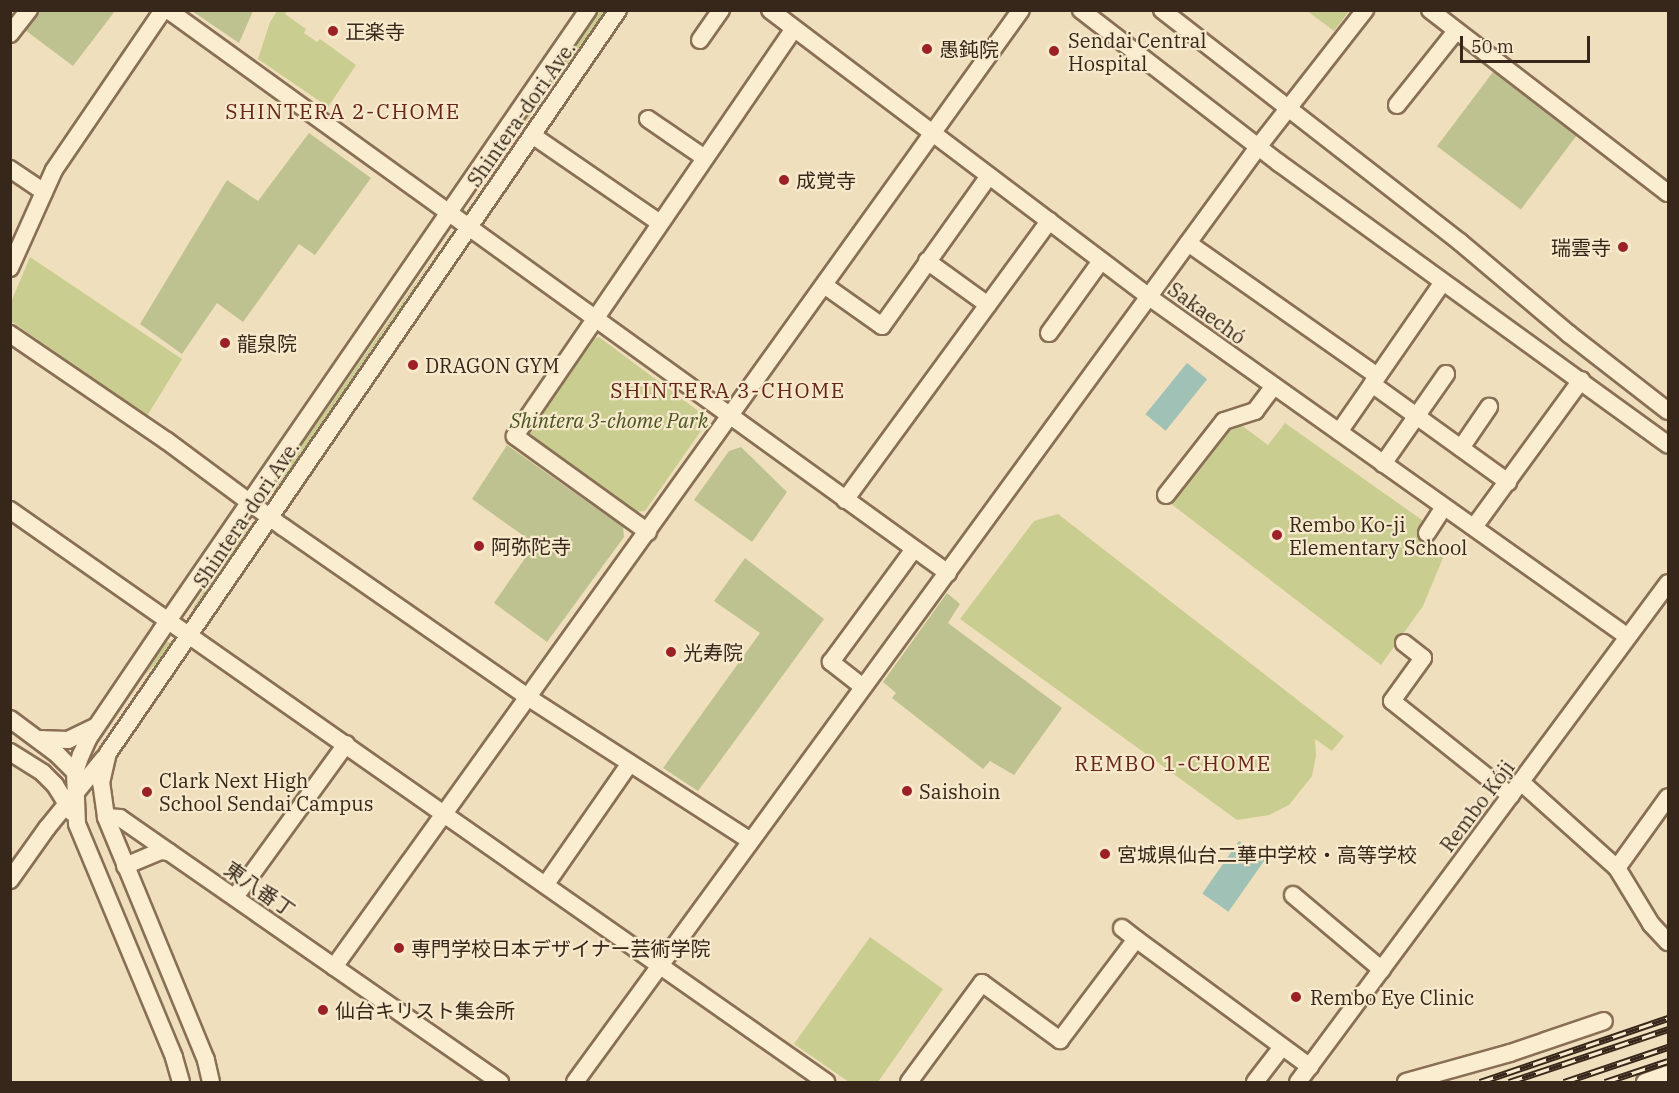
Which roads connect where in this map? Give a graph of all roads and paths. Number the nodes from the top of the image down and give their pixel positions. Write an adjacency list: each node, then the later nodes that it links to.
1 (29, 10): 14 (street)
2 (166, 10): 25 (street); 27 (street)
3 (588, 10): 27 (street, Shintera-dori Ave.)
4 (618, 10): 20 (street, Shintera-dori Ave.)
5 (721, 10): 15 (street)
6 (770, 10): 12 (street, Sakaechó)
7 (1021, 10): 19 (street)
8 (1082, 10): 21 (street)
9 (1161, 10): 17 (street)
10 (1365, 10): 17 (street)
11 (1430, 10): 13 (street)
12 (794, 29): 19 (street, Sakaechó); 22 (street)
13 (1456, 31): 16 (street); 26 (street)
14 (10, 34)
15 (700, 40)
16 (1397, 105)
17 (1286, 110): 21 (street); 47 (street)
18 (648, 119): 22 (street)
19 (934, 133): 24 (street, Sakaechó); 36 (street)
20 (532, 135): 29 (street); 30 (street, Shintera-dori Ave.)
21 (1258, 147): 31 (street); 35 (street)
22 (705, 158): 29 (street)
23 (10, 169): 25 (street)
24 (989, 176): 28 (street, Sakaechó); 32 (street)
25 (44, 192): 34 (street)
26 (1668, 193)
27 (448, 213): 30 (street); 56 (street, Shintera-dori Ave.)
28 (1049, 222): 33 (street, Sakaechó); 38 (street)
29 (660, 223): 39 (street)
30 (468, 227): 39 (street); 60 (street, Shintera-dori Ave.)
31 (1188, 243): 37 (street); 43 (street)
32 (927, 261): 36 (street); 38 (street)
33 (1101, 261): 37 (street, Sakaechó); 40 (street)
34 (10, 268)
35 (1442, 283): 43 (street); 44 (street)
36 (824, 285): 49 (street)
37 (1149, 297): 45 (street, Sakaechó); 65 (street)
38 (988, 305): 57 (street)
39 (595, 318): 49 (street); 62 (street)
40 (1049, 333)
41 (10, 334): 56 (street)
42 (1446, 374): 48 (street)
43 (1374, 380): 48 (street); 50 (street)
44 (1581, 380): 51 (street); 54 (street)
45 (1274, 386): 50 (street, Sakaechó); 55 (street)
46 (1489, 407): 52 (street)
47 (1668, 411)
48 (1417, 416): 52 (street); 53 (street)
49 (730, 417): 57 (street); 62 (street)
50 (1339, 432): 53 (street, Sakaechó)
51 (1668, 445)
52 (1461, 448): 54 (street)
53 (1383, 464): 58 (street, Sakaechó)
54 (1508, 482): 61 (street)
55 (1166, 495)
56 (251, 500): 60 (street); 67 (street, Shintera-dori Ave.)
57 (845, 500): 64 (street)
58 (1444, 507): 61 (street, Sakaechó); 63 (street)
59 (10, 510): 67 (street)
60 (270, 517): 68 (street, Shintera-dori Ave.); 72 (street)
61 (1474, 527): 69 (street, Sakaechó)
62 (648, 532): 72 (street)
63 (1427, 533)
64 (914, 549): 65 (street); 71 (street)
65 (948, 573): 71 (street)
66 (1668, 583): 69 (street, Rembo Kóji)
67 (169, 619): 68 (street); 74 (street, Shintera-dori Ave.)
68 (189, 634): 76 (street); 78 (street, Shintera-dori Ave.)
69 (1628, 638): 82 (street, Rembo Kóji)
70 (1404, 643): 82 (street)
71 (863, 687): 86 (street)
72 (529, 698): 79 (street); 84 (street)
73 (10, 719): 75 (street)
74 (97, 726): 75 (street); 81 (street, Shintera-dori Ave.)
75 (39, 739): 81 (street)
76 (346, 744): 84 (street); 93 (street)
77 (10, 752): 80 (street)
78 (108, 753): 81 (street); 85 (street, Shintera-dori Ave.)
79 (630, 763): 86 (street); 91 (street)
80 (43, 773): 81 (street); 81 (street)
81 (75, 788): 85 (street); 90 (street); 105 (street)
82 (1516, 789): 89 (street); 99 (street, Rembo Kóji)
83 (1668, 797): 89 (street)
84 (444, 814): 91 (street); 98 (street)
85 (106, 817): 87 (street, 東八番丁); 88 (street, Shintera-dori Ave.)
86 (749, 840): 97 (street)
87 (169, 852): 88 (street); 93 (street, 東八番丁)
88 (125, 866): 106 (street, Shintera-dori Ave.)
89 (1617, 868): 96 (street)
90 (10, 880)
91 (546, 885): 97 (street)
92 (1293, 895): 99 (street)
93 (235, 897): 98 (street, 東八番丁)
94 (1122, 928): 95 (street)
95 (1136, 939): 101 (street); 110 (street)
96 (1668, 942)
97 (660, 965): 108 (street); 109 (street)
98 (334, 967): 107 (street, 東八番丁)
99 (1382, 969): 102 (street, Rembo Kóji)
100 (1604, 1021): 112 (street)
101 (1282, 1047): 102 (street); 111 (street)
102 (1310, 1067): 104 (street, Rembo Kóji)
103 (1668, 1074): 113 (street)
104 (1300, 1082)
105 (181, 1083)
106 (211, 1083)
107 (500, 1083)
108 (575, 1083)
109 (826, 1083)
110 (909, 1083)
111 (1255, 1083)
112 (1406, 1083)
113 (1645, 1083)

